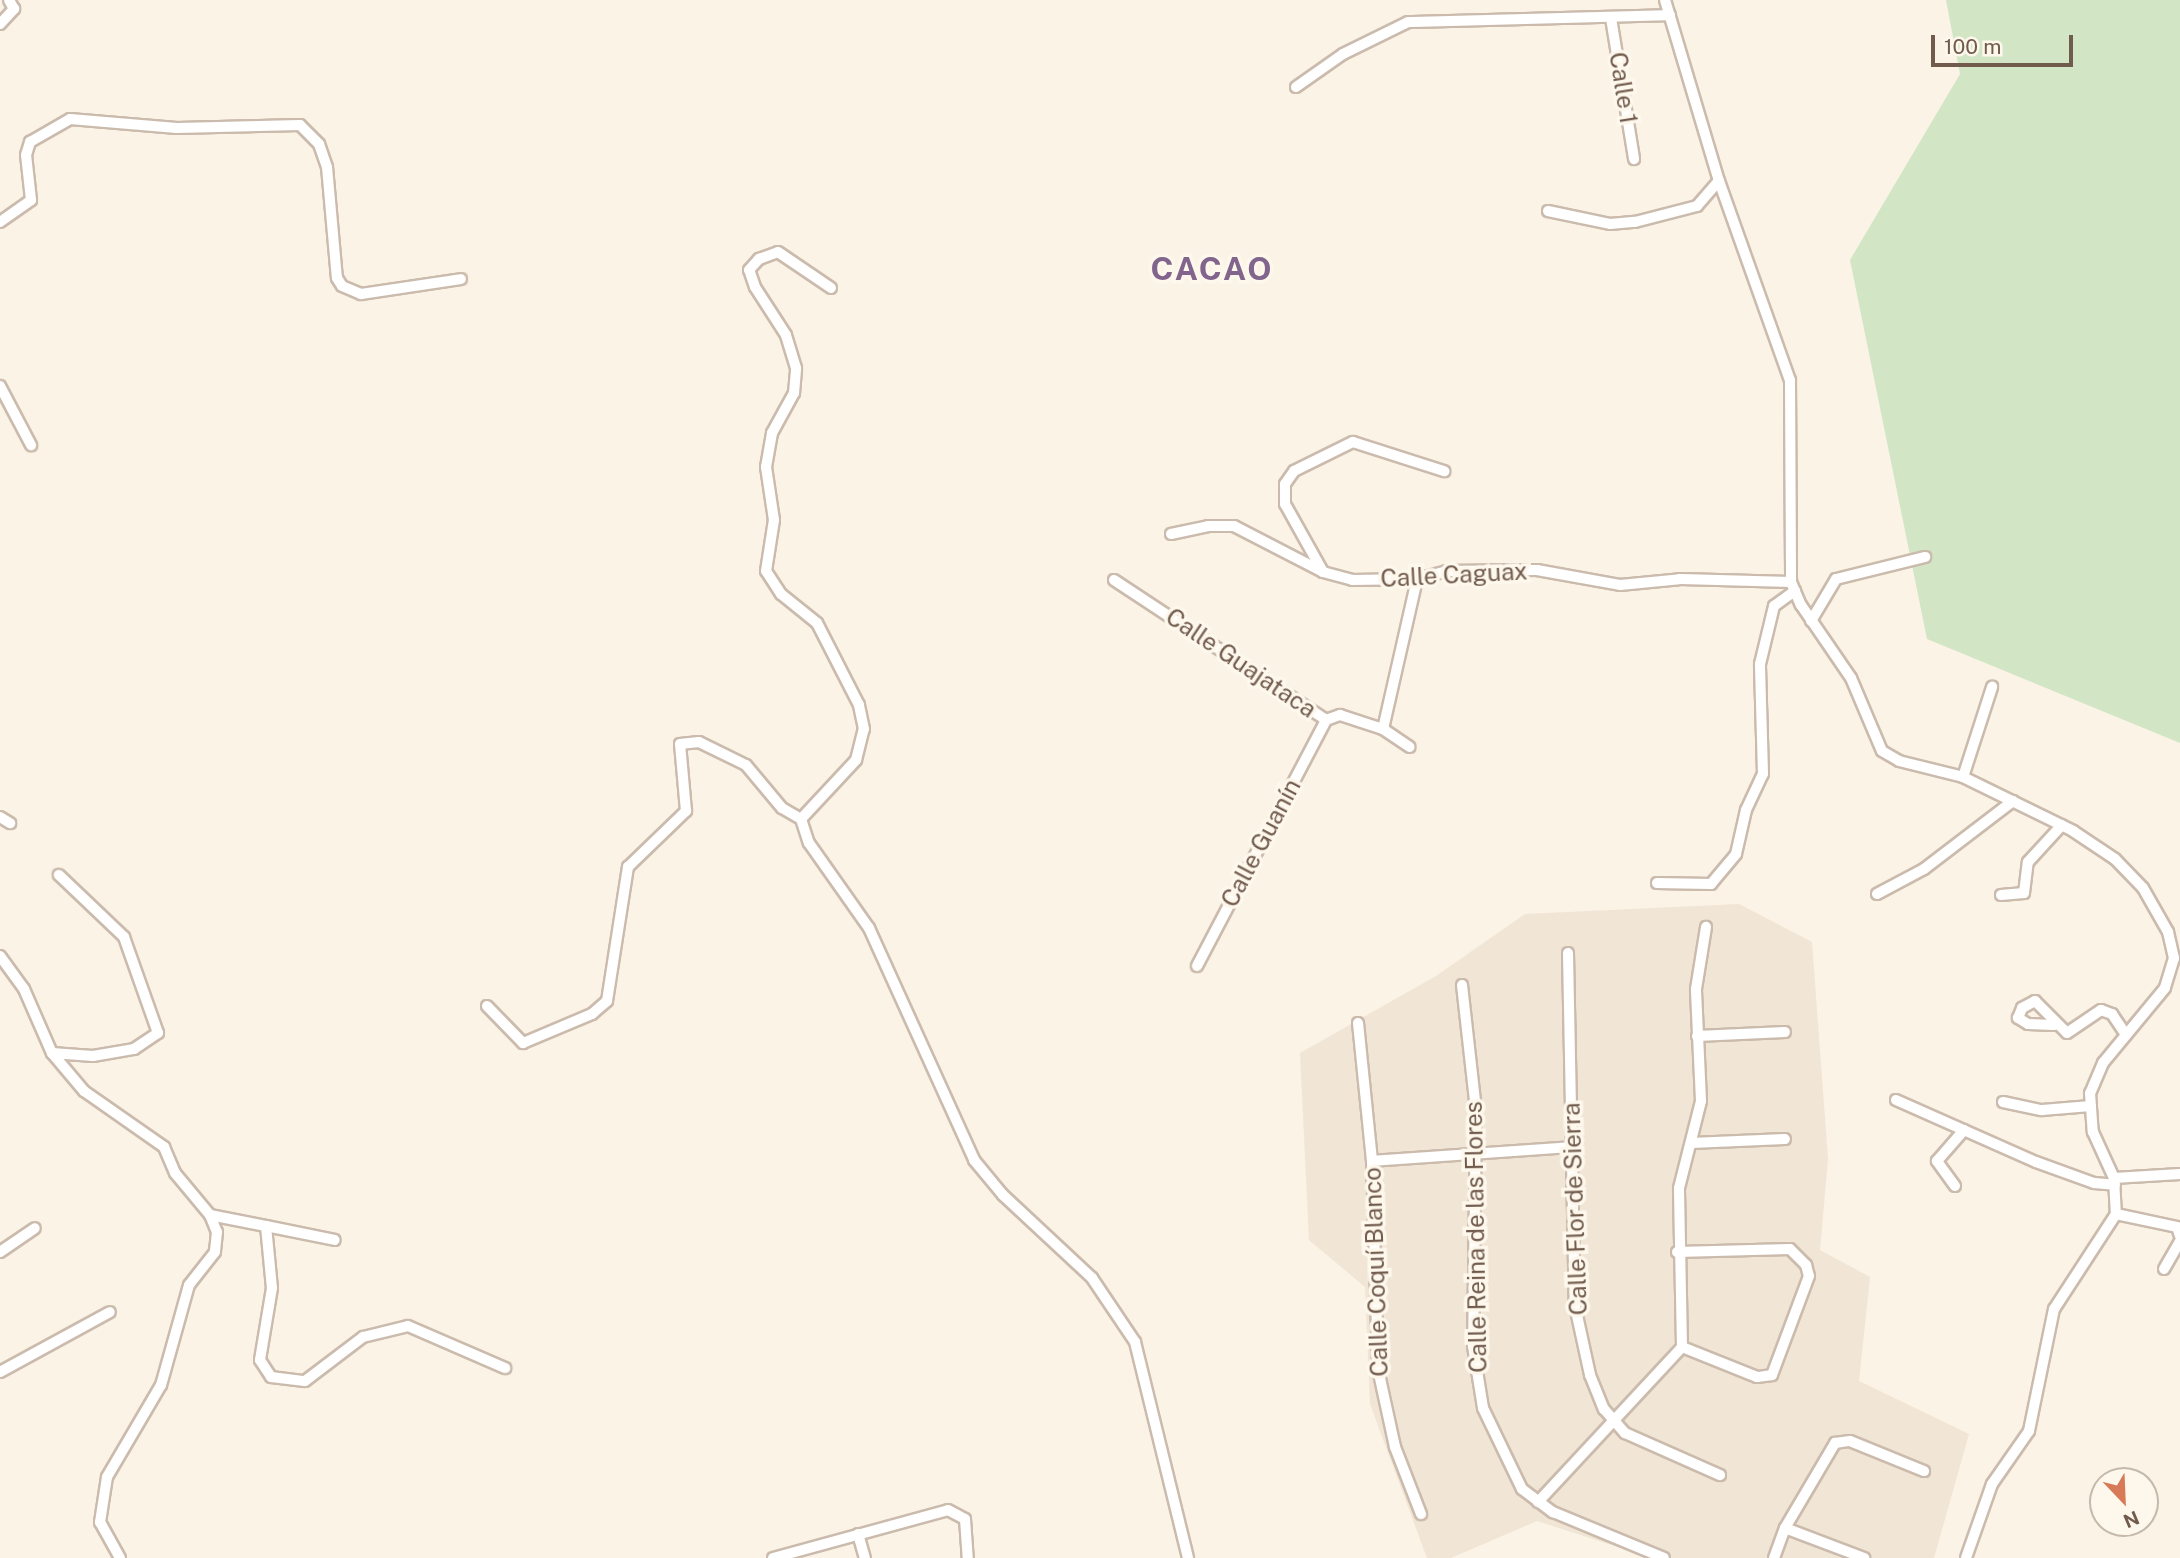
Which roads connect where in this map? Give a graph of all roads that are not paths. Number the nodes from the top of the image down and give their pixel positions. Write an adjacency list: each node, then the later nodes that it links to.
1 (9, 0): 5 (street)
2 (1665, 0): 3 (street)
3 (1670, 15): 4 (street); 8 (street)
4 (1611, 18): 6 (street); 7 (street, Calle 1)
5 (0, 24)
6 (1296, 87)
7 (1634, 159)
8 (1718, 181): 9 (street); 21 (street)
9 (1548, 211)
10 (0, 222): 11 (street)
11 (461, 279)
12 (831, 288): 30 (street)
13 (0, 386): 14 (street)
14 (31, 445)
15 (1444, 471): 18 (street)
16 (1171, 534): 18 (street, Calle Caguax)
17 (1926, 556): 22 (street)
18 (1323, 572): 19 (street, Calle Caguax)
19 (1417, 579): 21 (street, Calle Caguax); 25 (street)
20 (1114, 580): 24 (street, Calle Guajataca)
21 (1793, 586): 22 (street); 34 (street)
22 (1811, 621): 27 (street)
23 (1992, 687): 27 (street)
24 (1326, 720): 25 (street, Calle Guajataca); 40 (street, Calle Guanín)
25 (1383, 729): 26 (street, Calle Guajataca)
26 (1410, 747)
27 (1963, 777): 28 (street)
28 (2013, 802): 32 (street); 35 (street)
29 (0, 817): 31 (street)
30 (801, 818): 42 (street); 85 (street)
31 (10, 823)
32 (2062, 825): 36 (street); 46 (street)
33 (59, 875): 48 (street)
34 (1657, 883)
35 (1877, 894)
36 (2001, 895)
37 (1706, 927): 47 (street)
38 (1568, 953): 55 (street, Calle Flor de Sierra)
39 (0, 956): 48 (street)
40 (1197, 966)
41 (1462, 985): 56 (street, Calle Reina de las Flores)
42 (487, 1006)
43 (1358, 1023): 57 (street, Calle Coquí Blanco)
44 (2054, 1025): 46 (street)
45 (1785, 1032): 47 (street)
46 (2126, 1035): 51 (street)
47 (1698, 1036): 54 (street)
48 (52, 1053): 62 (street)
49 (1896, 1100): 52 (street)
50 (2003, 1102): 51 (street)
51 (2091, 1106): 59 (street)
52 (1964, 1130): 59 (street); 60 (street)
53 (1785, 1139): 54 (street)
54 (1690, 1143): 68 (street)
55 (1573, 1147): 56 (street); 74 (street, Calle Flor de Sierra)
56 (1477, 1155): 57 (street); 77 (street, Calle Reina de las Flores)
57 (1372, 1161): 78 (street, Calle Coquí Blanco)
58 (2180, 1174): 59 (street)
59 (2115, 1182): 61 (street)
60 (1955, 1186)
61 (2116, 1214): 65 (street); 89 (street)
62 (210, 1215): 63 (street); 81 (street)
63 (266, 1226): 66 (street); 72 (street)
64 (36, 1228): 67 (street)
65 (2180, 1238): 69 (street)
66 (335, 1240)
67 (0, 1252)
68 (1677, 1252): 71 (street); 71 (street)
69 (2164, 1269)
70 (110, 1312): 73 (street)
71 (1682, 1347): 74 (street)
72 (505, 1368)
73 (0, 1371)
74 (1613, 1423): 76 (street); 77 (street)
75 (1924, 1471): 79 (street)
76 (1720, 1475)
77 (1538, 1502): 86 (street, Calle Reina de las Flores)
78 (1421, 1514)
79 (1786, 1528): 87 (street); 88 (street)
80 (858, 1534): 82 (street); 83 (street); 84 (street)
81 (120, 1558)
82 (773, 1558)
83 (865, 1558)
84 (968, 1558)
85 (1188, 1558)
86 (1664, 1558)
87 (1774, 1558)
88 (1864, 1558)
89 (1966, 1558)

